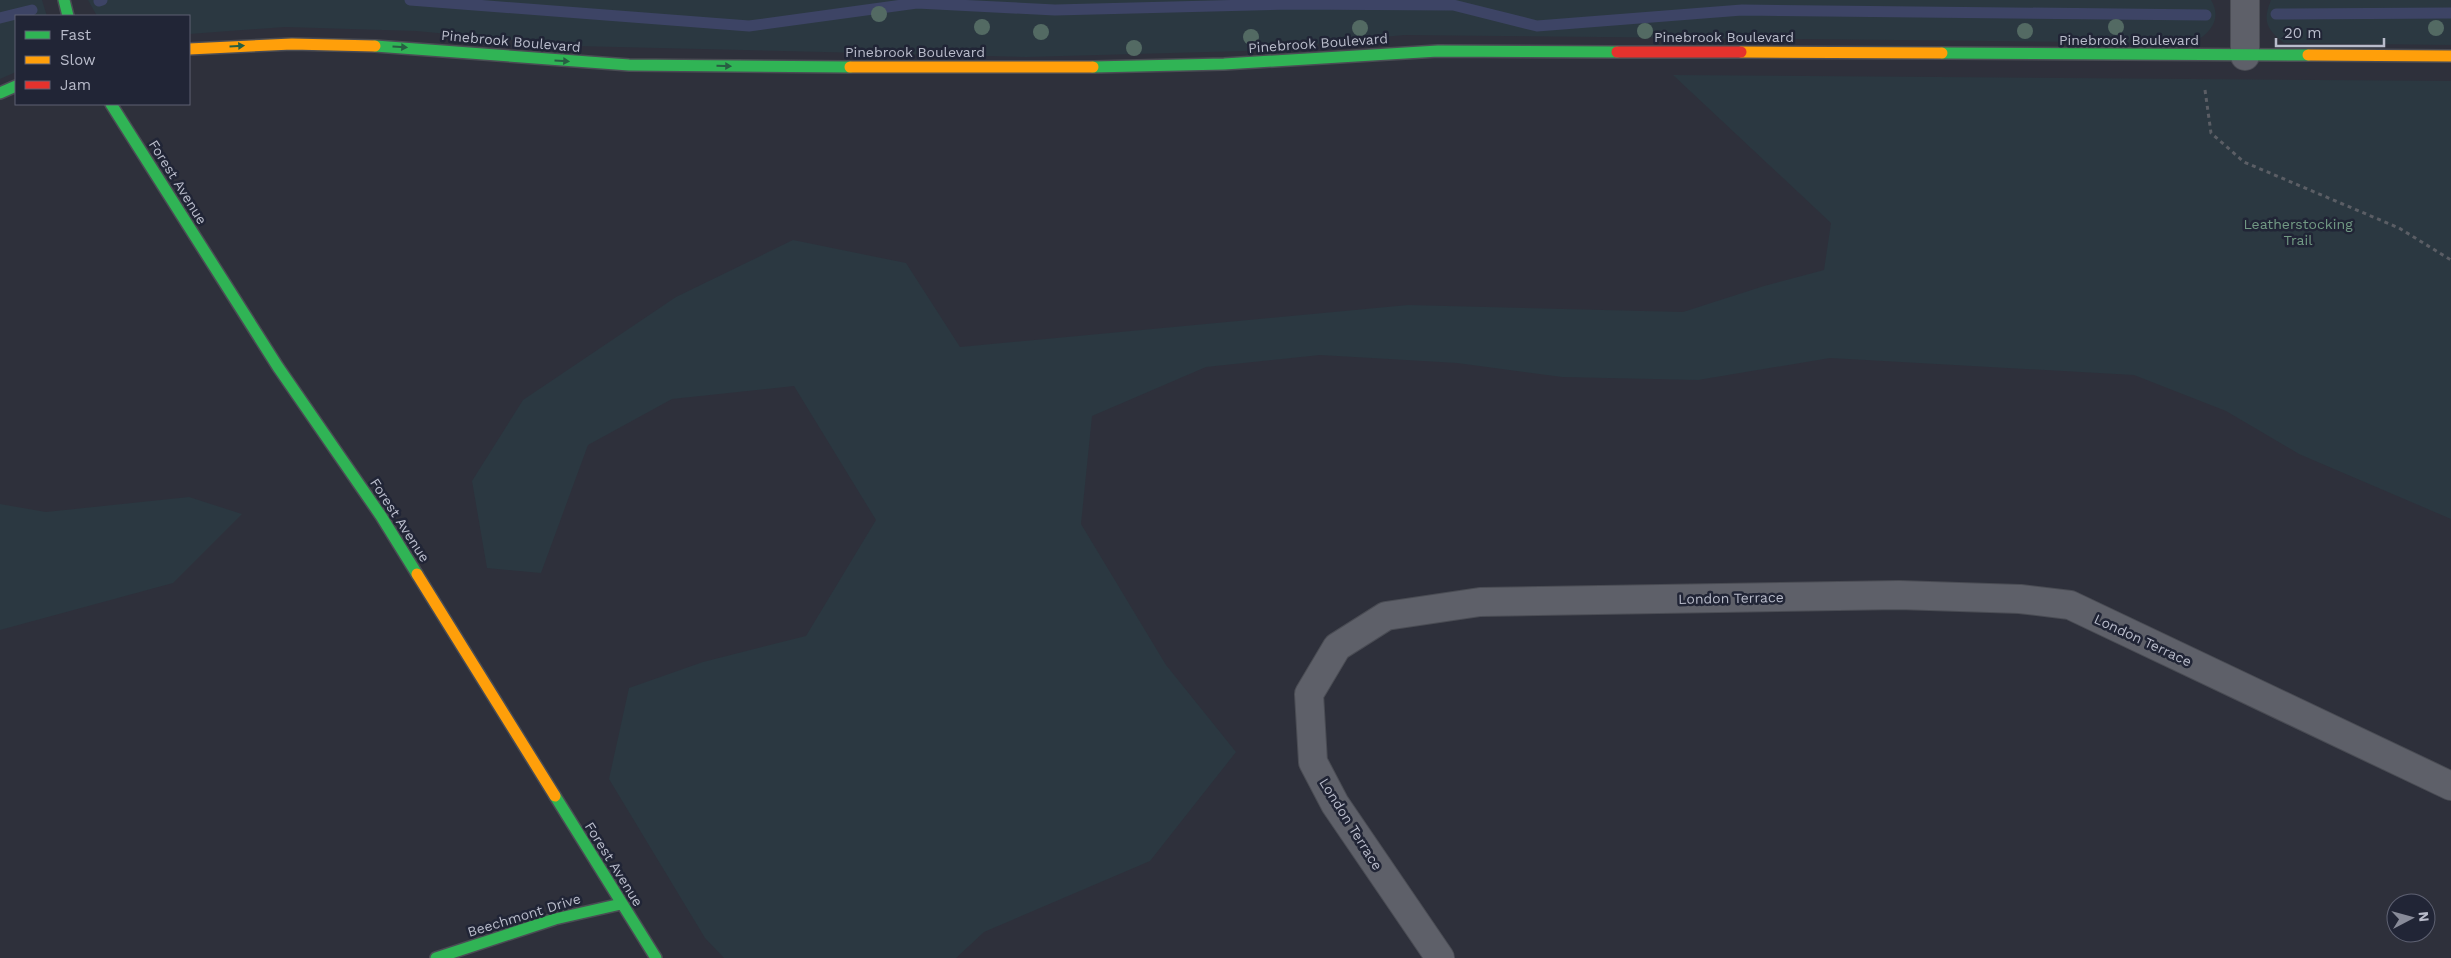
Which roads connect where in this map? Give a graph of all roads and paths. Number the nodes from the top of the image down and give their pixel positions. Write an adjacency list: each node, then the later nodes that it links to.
1 (64, 0): 3 (street)
2 (2245, 0): 5 (street)
3 (68, 15)
4 (190, 49): 5 (street, Pinebrook Boulevard, one-way to 5)
5 (2245, 56): 6 (street, Pinebrook Boulevard)
6 (2451, 56)
7 (15, 86): 9 (street)
8 (2204, 90): 11 (path)
9 (0, 93)
10 (112, 105): 13 (street, Forest Avenue)
11 (2451, 260)
12 (2451, 786): 16 (street, London Terrace)
13 (621, 904): 14 (street, Beechmont Drive); 15 (street, Forest Avenue)
14 (436, 958)
15 (656, 958)
16 (1440, 958)

